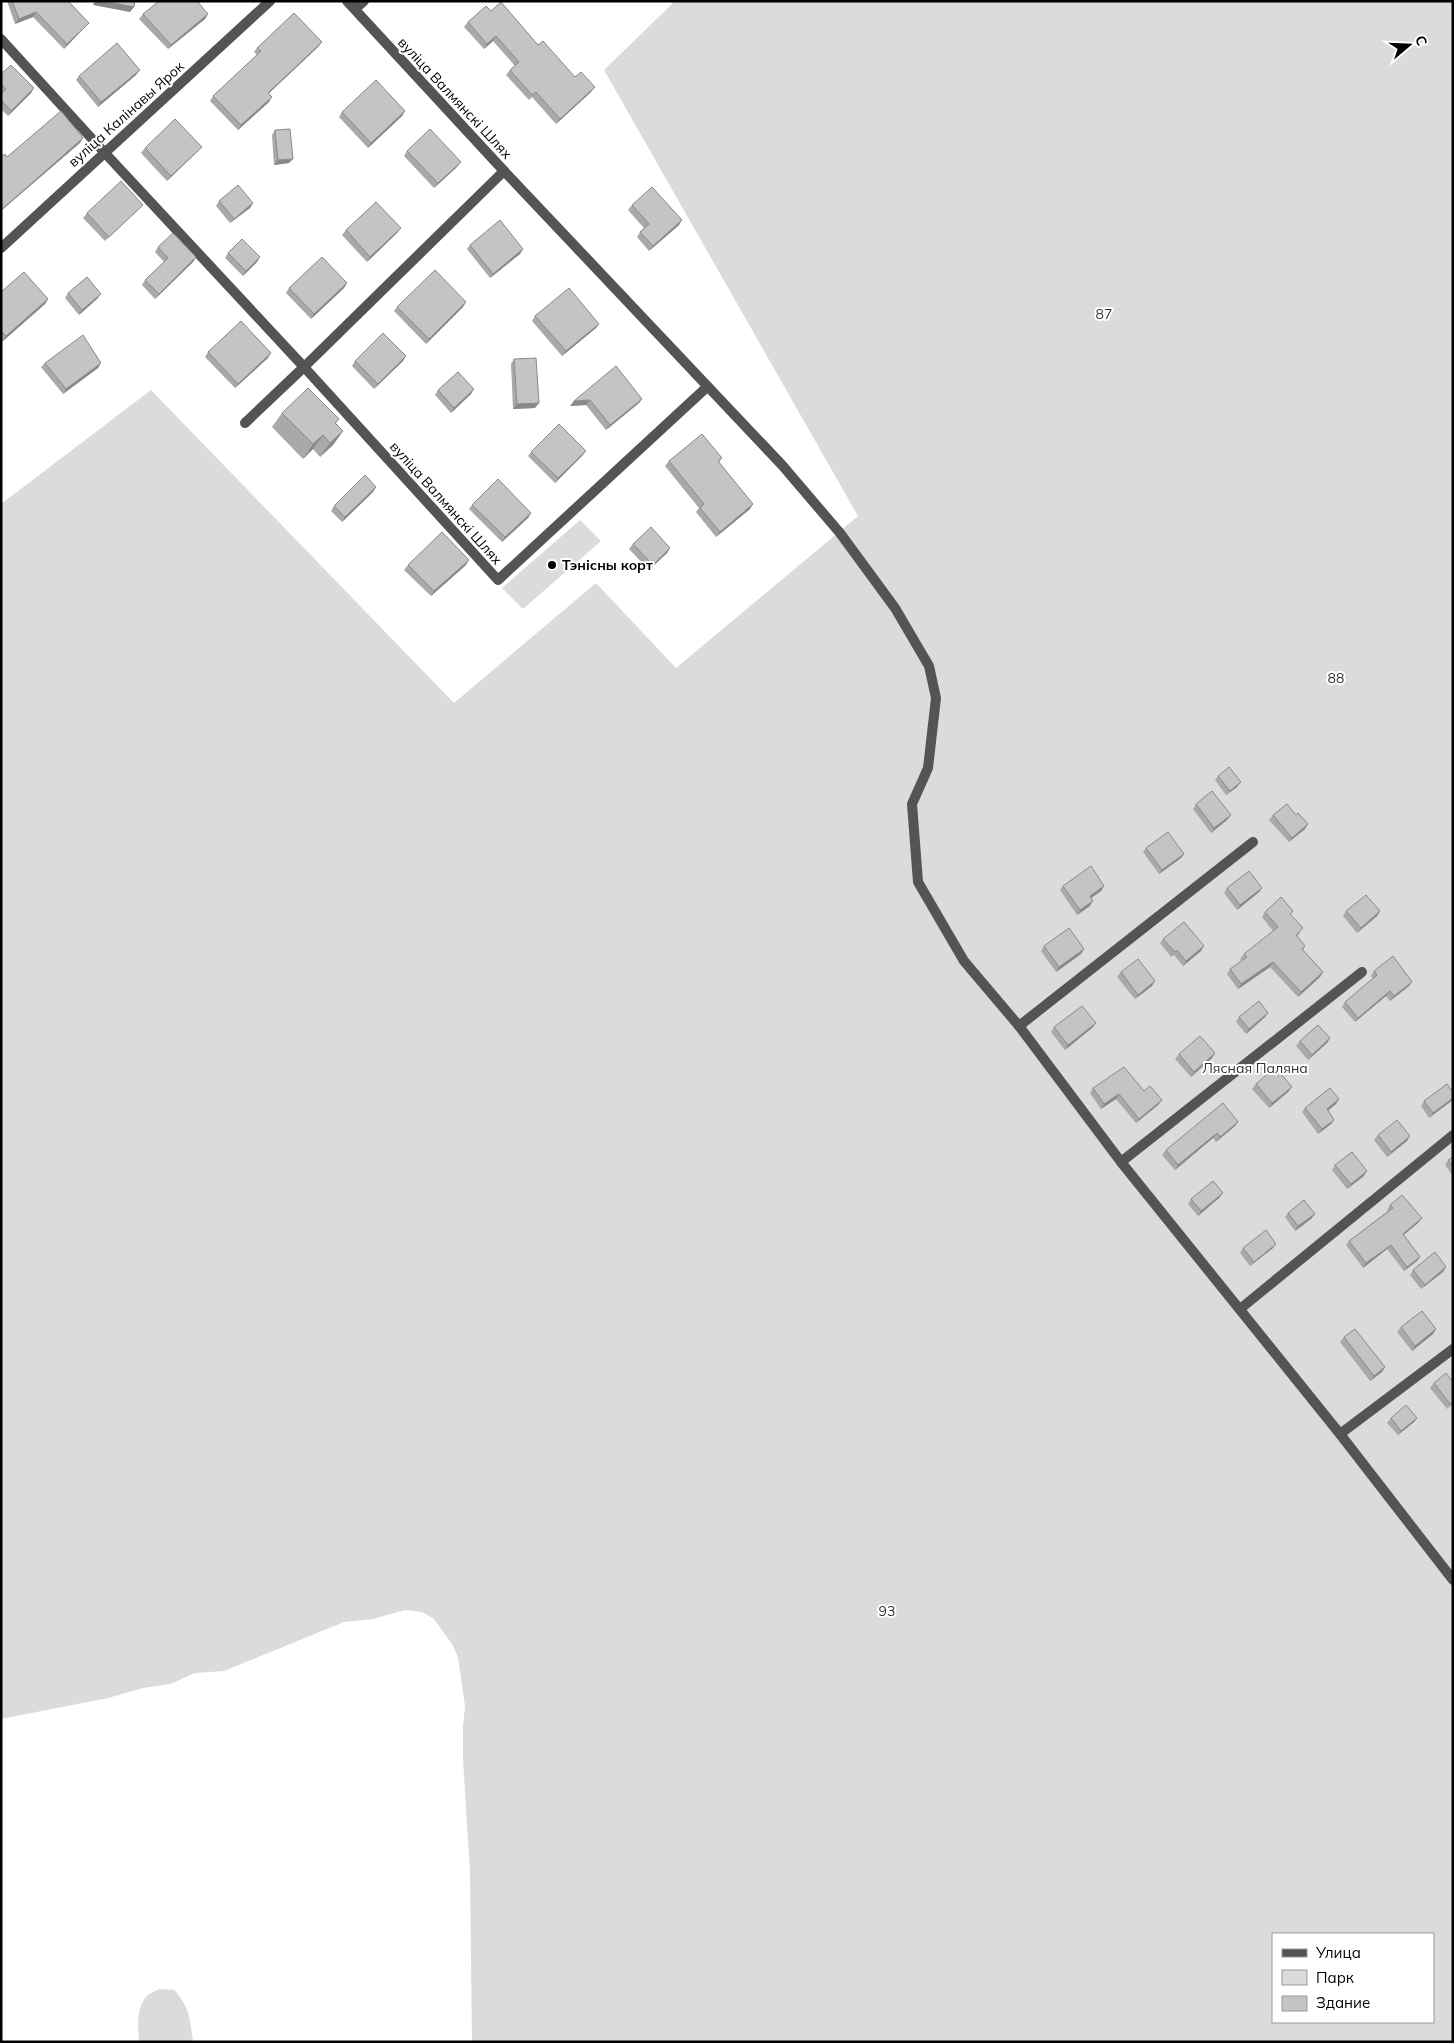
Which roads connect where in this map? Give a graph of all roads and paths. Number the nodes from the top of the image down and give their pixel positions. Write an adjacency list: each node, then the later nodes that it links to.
1 (270, 1): 6 (street, вуліца Калінавы Ярок)
2 (347, 1): 4 (street, вуліца Валмянскі Шлях)
3 (364, 1): 4 (street)
4 (355, 9): 7 (street, вуліца Валмянскі Шлях)
5 (1, 39): 6 (street)
6 (104, 152): 8 (street, вуліца Калінавы Ярок); 9 (street)
7 (504, 171): 9 (street); 10 (street, вуліца Валмянскі Шлях)
8 (1, 248)
9 (304, 366): 10 (street, вуліца Валмянскі Шлях); 11 (street)
10 (707, 387): 14 (street, вуліца Валмянскі Шлях)
11 (245, 423)
12 (1252, 842): 14 (street)
13 (1362, 972): 16 (street)
14 (1019, 1026): 16 (street, вуліца Валмянскі Шлях)
15 (1453, 1135): 17 (street)
16 (1121, 1162): 17 (street, вуліца Валмянскі Шлях)
17 (1240, 1309): 19 (street, вуліца Валмянскі Шлях)
18 (1453, 1349): 19 (street)
19 (1340, 1434): 20 (street, вуліца Валмянскі Шлях)
20 (1451, 1574)

